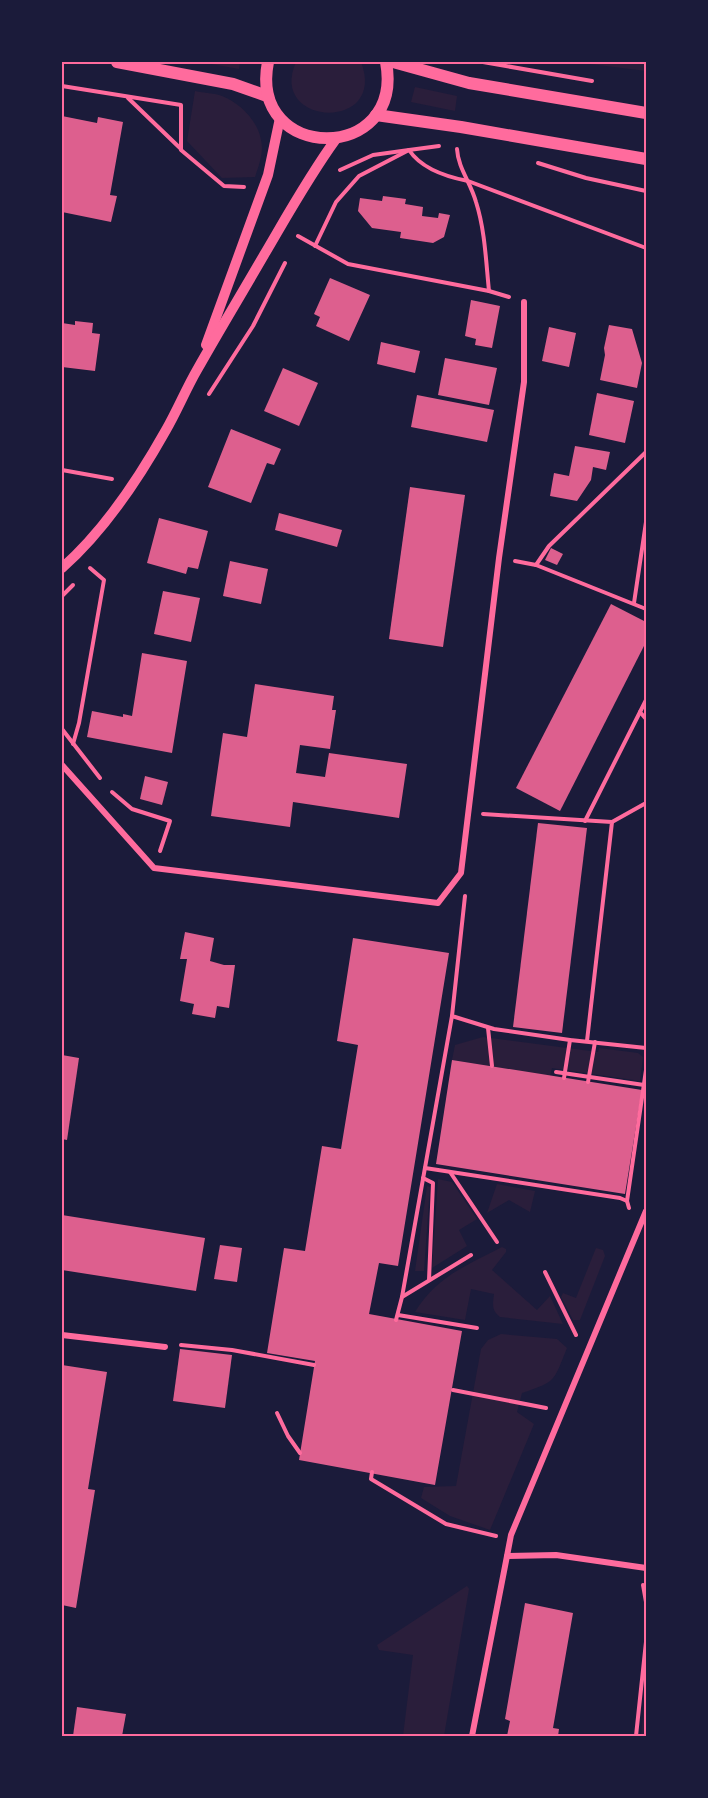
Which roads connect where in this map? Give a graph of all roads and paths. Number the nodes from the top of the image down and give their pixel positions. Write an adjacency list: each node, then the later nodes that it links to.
1 (117, 62): 8 (main road)
2 (268, 62): 8 (main road)
3 (386, 62): 11 (main road)
4 (393, 62): 10 (main road)
5 (483, 62): 6 (path)
6 (600, 82)
7 (62, 86): 9 (path)
8 (267, 96): 12 (main road)
9 (126, 97): 15 (path); 15 (path)
10 (646, 112)
11 (376, 115): 13 (main road); 18 (main road)
12 (280, 118): 13 (main road); 23 (street)
13 (336, 139): 29 (street)
14 (457, 149): 16 (path); 17 (path); 21 (path)
15 (181, 150): 23 (path)
16 (409, 150): 20 (path); 21 (path); 25 (path)
17 (468, 151)
18 (646, 159)
19 (537, 163): 22 (path)
20 (336, 172)
21 (468, 181): 26 (path); 27 (path)
22 (646, 191)
23 (261, 192): 29 (street)
24 (298, 237): 25 (path)
25 (315, 246): 27 (path)
26 (646, 248)
27 (489, 291): 28 (path)
28 (524, 302): 35 (street)
29 (196, 371): 34 (street)
30 (646, 452): 36 (path)
31 (62, 470): 32 (path)
32 (112, 478)
33 (646, 522): 38 (path)
34 (76, 555): 37 (street); 44 (path)
35 (500, 558): 36 (path); 52 (street)
36 (536, 565): 38 (path)
37 (62, 568)
38 (634, 603): 39 (path)
39 (646, 609)
40 (646, 700): 41 (path)
41 (640, 712): 42 (path); 50 (path)
42 (646, 719)
43 (62, 729): 44 (path)
44 (74, 744): 46 (path)
45 (62, 765): 52 (street)
46 (102, 780)
47 (109, 790): 52 (path)
48 (646, 803): 51 (path)
49 (478, 814): 50 (path)
50 (585, 821): 51 (path)
51 (612, 822): 57 (path)
52 (154, 868)
53 (466, 895): 54 (path)
54 (452, 1016): 55 (path); 66 (path)
55 (488, 1028): 56 (path); 60 (path)
56 (570, 1040): 57 (path); 63 (path)
57 (587, 1041): 58 (path)
58 (595, 1042): 59 (path); 64 (path)
59 (646, 1048)
60 (492, 1066)
61 (646, 1070): 65 (path)
62 (556, 1072): 65 (path)
63 (564, 1078)
64 (588, 1082)
65 (644, 1085): 69 (path)
66 (425, 1168): 67 (path); 68 (path)
67 (450, 1172): 69 (path); 72 (path)
68 (423, 1178): 75 (path); 76 (path)
69 (627, 1201): 71 (path)
70 (646, 1210): 92 (street)
71 (624, 1218)
72 (496, 1242)
73 (471, 1255): 75 (path)
74 (544, 1272): 80 (path)
75 (429, 1280): 76 (path)
76 (402, 1297): 78 (path)
77 (581, 1325): 80 (path)
78 (477, 1328)
79 (62, 1335): 83 (street)
80 (577, 1335): 82 (path)
81 (185, 1344): 84 (path)
82 (572, 1346)
83 (165, 1347)
84 (314, 1365)
85 (453, 1390): 87 (path)
86 (551, 1398): 88 (path)
87 (518, 1403)
88 (546, 1408)
89 (277, 1413): 90 (path)
90 (300, 1453)
91 (372, 1472): 92 (path)
92 (511, 1535): 93 (street)
93 (507, 1556): 94 (street); 96 (street)
94 (646, 1568)
95 (646, 1642): 97 (path)
96 (472, 1737)
97 (636, 1737)

